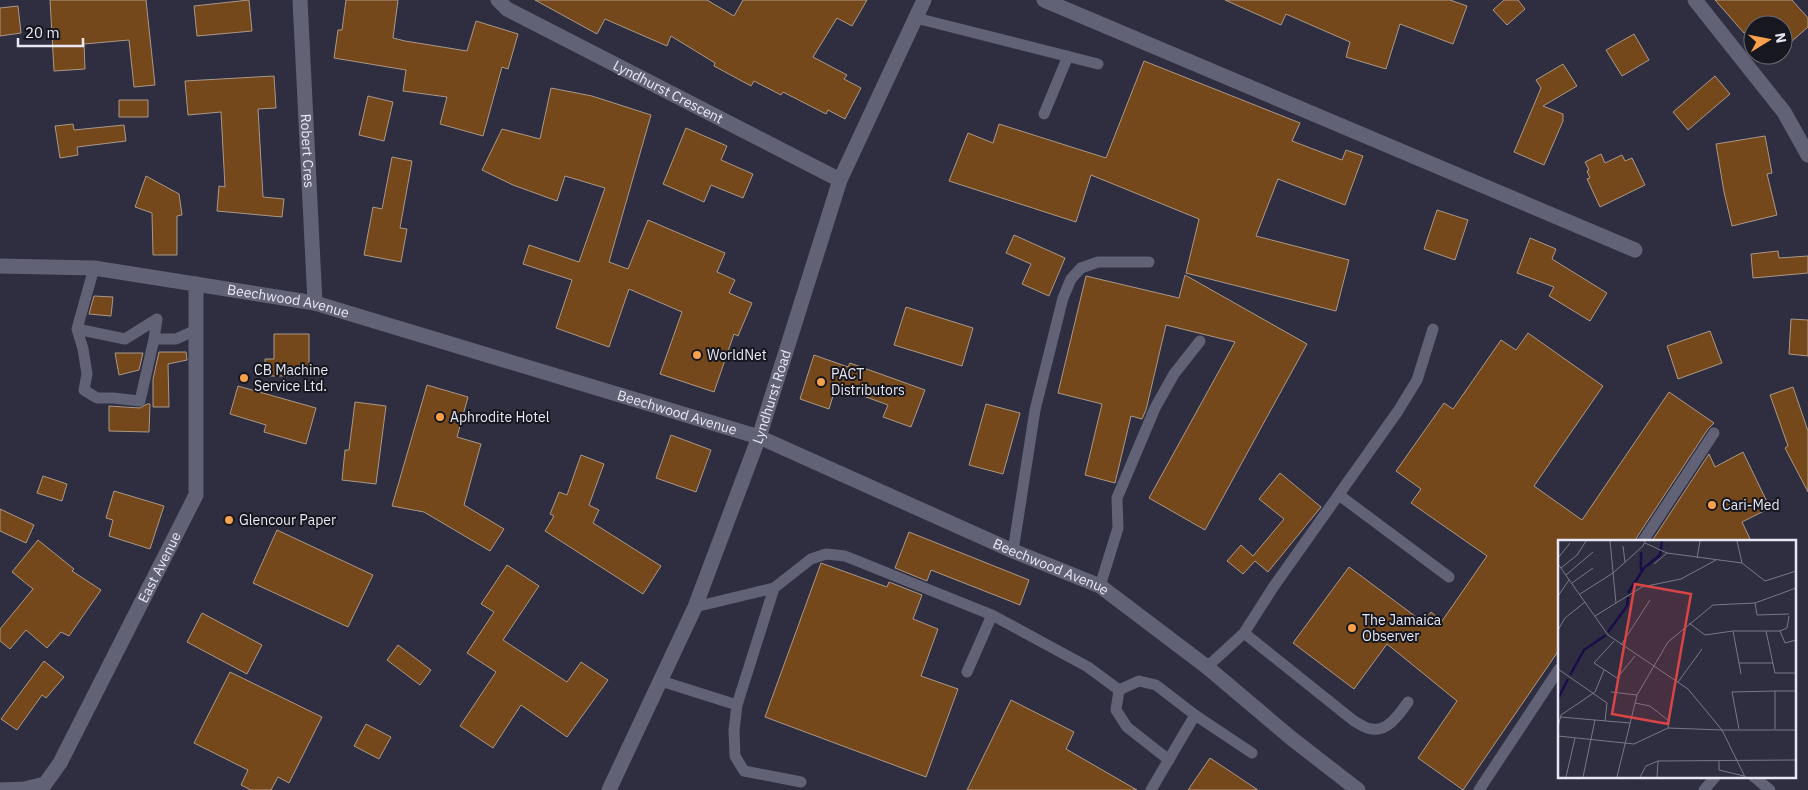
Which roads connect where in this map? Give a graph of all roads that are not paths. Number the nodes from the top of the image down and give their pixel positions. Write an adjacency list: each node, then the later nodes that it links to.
1 (300, 0): 17 (street, Robert Cres)
2 (498, 0): 11 (street, Lyndhurst Crescent)
3 (924, 0): 6 (street, Lyndhurst Road)
4 (1044, 0): 12 (street)
5 (1695, 0): 10 (street)
6 (916, 18): 7 (lane); 11 (street, Lyndhurst Road)
7 (1068, 56): 8 (lane); 9 (lane)
8 (1098, 64)
9 (1044, 114)
10 (1808, 155)
11 (840, 180): 24 (street, Lyndhurst Road)
12 (1635, 250)
13 (1149, 262): 27 (lane)
14 (0, 266): 15 (street, Beechwood Avenue)
15 (94, 268): 16 (street, Beechwood Avenue); 18 (lane)
16 (196, 284): 17 (street, Beechwood Avenue); 20 (street, East Avenue)
17 (315, 303): 24 (street, Beechwood Avenue)
18 (77, 329): 21 (lane); 21 (lane)
19 (1433, 329): 25 (lane)
20 (196, 330): 21 (lane); 47 (street, East Avenue)
21 (154, 339)
22 (1200, 341): 29 (lane)
23 (1714, 433): 26 (lane)
24 (759, 437): 27 (street, Beechwood Avenue); 31 (street, Lyndhurst Road)
25 (1339, 495): 28 (lane); 33 (lane)
26 (1644, 540)
27 (1013, 551): 29 (street, Beechwood Avenue)
28 (1448, 577)
29 (1100, 586): 34 (street, Beechwood Avenue)
30 (774, 588): 31 (lane); 32 (lane); 40 (lane)
31 (695, 607): 37 (street, Lyndhurst Road)
32 (992, 614): 36 (lane); 38 (lane)
33 (1244, 633): 34 (lane); 39 (lane)
34 (1207, 667): 50 (street, Beechwood Avenue)
35 (1558, 671): 51 (lane)
36 (967, 672)
37 (661, 681): 40 (lane); 48 (street, Lyndhurst Road)
38 (1119, 690): 41 (lane); 43 (lane)
39 (1408, 702)
40 (738, 705): 46 (lane)
41 (1195, 715): 42 (lane); 43 (lane)
42 (1252, 753)
43 (1169, 760): 49 (lane)
44 (1714, 778): 52 (lane)
45 (1755, 778): 53 (lane)
46 (801, 782)
47 (0, 790)
48 (609, 790)
49 (1151, 790)
50 (1358, 790)
51 (1480, 790)
52 (1704, 790)
53 (1770, 790)

